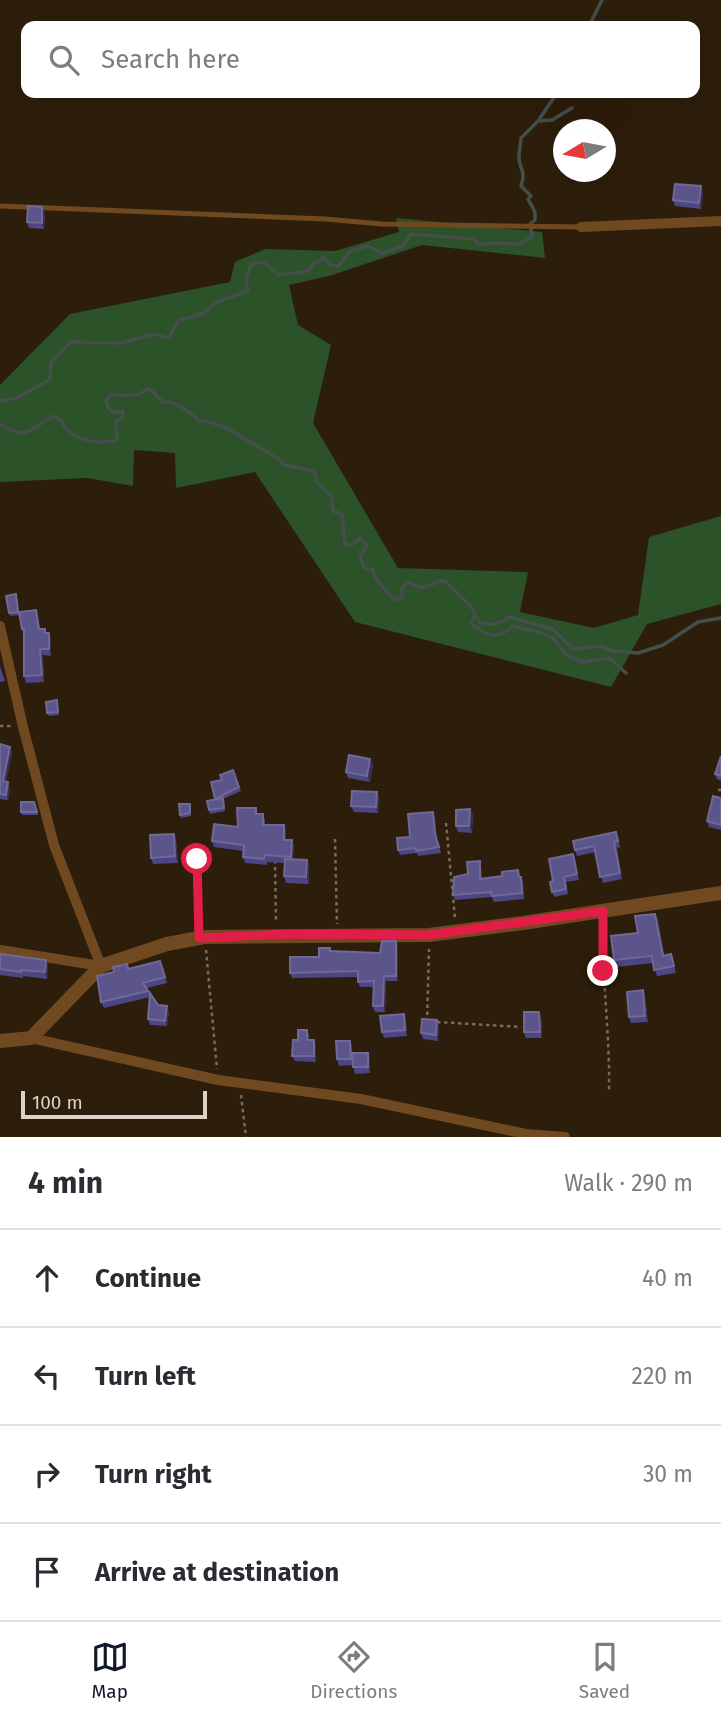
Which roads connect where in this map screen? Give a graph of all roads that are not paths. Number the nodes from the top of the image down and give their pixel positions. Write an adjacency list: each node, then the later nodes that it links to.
1 (0, 206): 3 (lane)
2 (721, 221): 3 (street)
3 (581, 227)
4 (0, 626): 9 (street)
5 (197, 859): 7 (lane)
6 (721, 893): 7 (street)
7 (202, 937): 9 (street)
8 (0, 950): 9 (street)
9 (101, 966): 10 (street)
10 (32, 1038): 11 (street); 12 (street)
11 (0, 1041)
12 (525, 1135): 13 (street)
13 (561, 1137)

